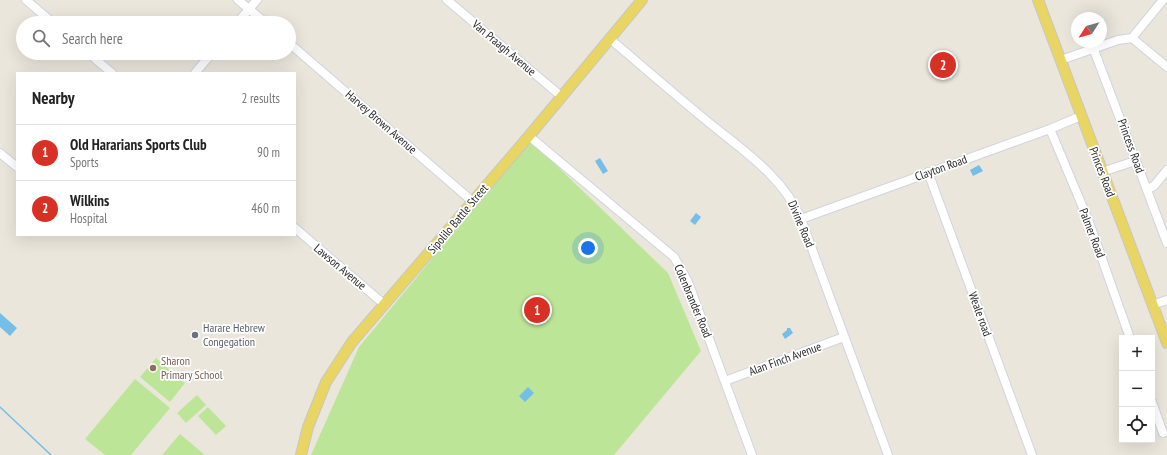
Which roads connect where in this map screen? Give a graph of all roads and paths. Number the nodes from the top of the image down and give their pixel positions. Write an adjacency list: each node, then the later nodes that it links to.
1 (26, 0): 9 (street)
2 (238, 0): 8 (street)
3 (257, 0): 8 (street)
4 (447, 0): 22 (street, Van Praagh Avenue)
5 (642, 0): 12 (main road, Sipolilo Battle Street)
6 (1038, 0): 18 (main road, Princes Road)
7 (1163, 0): 13 (street)
8 (249, 9): 10 (street); 11 (street)
9 (45, 16)
10 (244, 16)
11 (258, 16)
12 (609, 38): 22 (main road, Sipolilo Battle Street); 34 (street, Divine Road)
13 (1132, 38): 15 (street); 19 (street)
14 (296, 49): 33 (street, Harvey Brown Avenue)
15 (1094, 50): 18 (street); 27 (street, Princess Road)
16 (96, 60): 20 (street)
17 (206, 60): 21 (street)
18 (1061, 60): 23 (main road, Princes Road)
19 (1167, 67)
20 (111, 72)
21 (196, 72)
22 (561, 96): 25 (main road, Sipolilo Battle Street)
23 (1081, 116): 24 (street, Clayton Road); 31 (main road, Princes Road)
24 (1050, 129): 30 (street, Clayton Road); 40 (street, Palmer Road)
25 (529, 136): 33 (main road, Sipolilo Battle Street); 43 (street, Colenbrander Road)
26 (0, 152): 28 (street)
27 (1135, 160): 31 (street); 32 (street, Princess Road)
28 (16, 166)
29 (1167, 170): 32 (street)
30 (928, 172): 34 (street, Clayton Road); 49 (street, Weale road)
31 (1102, 172): 38 (main road, Princes Road)
32 (1147, 189): 36 (street, Princess Road)
33 (472, 201): 39 (main road, Sipolilo Battle Street)
34 (801, 219): 41 (street, Divine Road)
35 (296, 229): 39 (street, Lawson Avenue)
36 (1167, 243)
37 (1167, 300): 38 (street)
38 (1152, 304): 42 (main road, Princes Road)
39 (385, 305): 46 (main road, Sipolilo Battle Street)
40 (1129, 335)
41 (844, 337): 43 (street, Alan Finch Avenue); 48 (street, Divine Road)
42 (1167, 343)
43 (724, 382): 47 (street, Colenbrander Road)
44 (1154, 407): 45 (street)
45 (1163, 433)
46 (301, 455)
47 (752, 455)
48 (888, 455)
49 (1032, 455)

